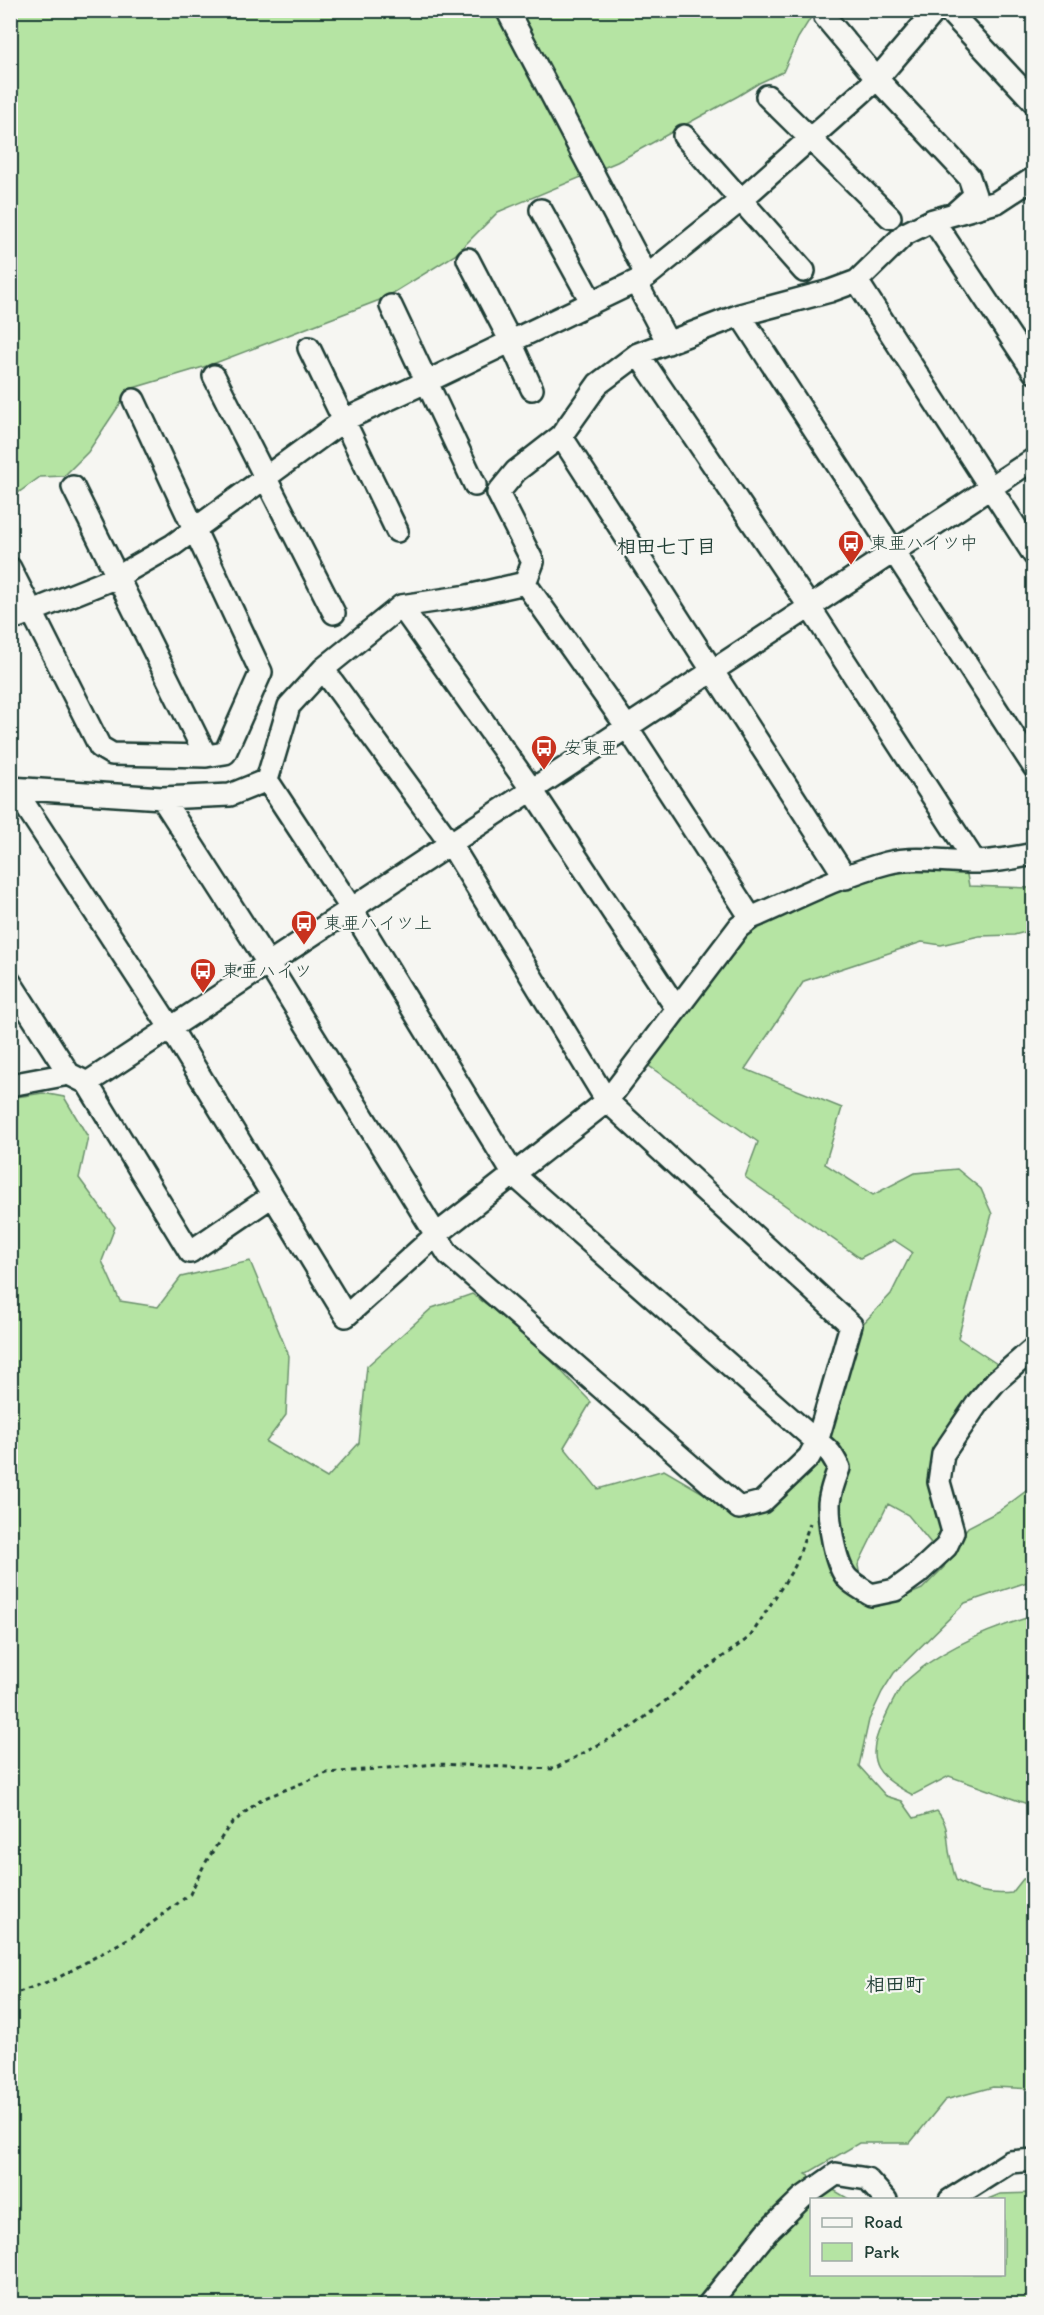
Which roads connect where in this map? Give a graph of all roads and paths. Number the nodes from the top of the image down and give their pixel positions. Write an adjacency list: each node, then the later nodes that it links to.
1 (507, 10): 18 (street)
2 (936, 10): 5 (street)
3 (948, 10): 7 (street)
4 (825, 17): 5 (street)
5 (877, 79): 9 (street); 13 (street)
6 (767, 96): 9 (street)
7 (1034, 102)
8 (684, 136): 11 (street)
9 (811, 138): 11 (street); 14 (street)
10 (1034, 178): 13 (street)
11 (741, 200): 17 (street); 18 (street)
12 (541, 210): 20 (street)
13 (956, 212): 15 (street)
14 (890, 217)
15 (933, 220): 19 (street); 27 (street)
16 (468, 259): 23 (street)
17 (804, 271)
18 (642, 279): 20 (street); 24 (street)
19 (857, 280): 22 (street); 38 (street)
20 (592, 303): 23 (street)
21 (390, 306): 29 (street)
22 (740, 315): 24 (street); 41 (street)
23 (510, 340): 29 (street); 30 (street)
24 (668, 343): 26 (street)
25 (309, 348): 32 (street)
26 (638, 354): 33 (street); 47 (street)
27 (1034, 372)
28 (214, 375): 35 (street)
29 (426, 382): 32 (street); 36 (street)
30 (532, 389)
31 (134, 400): 39 (street)
32 (344, 420): 35 (street); 40 (street)
33 (561, 435): 45 (street); 52 (street)
34 (1034, 459): 38 (street)
35 (266, 476): 39 (street); 49 (street)
36 (475, 485)
37 (73, 487): 44 (street)
38 (990, 487): 41 (street); 42 (street)
39 (194, 529): 44 (street); 54 (street)
40 (398, 531)
41 (894, 552): 47 (street); 55 (street)
42 (1034, 555)
43 (10, 568): 48 (street)
44 (117, 576): 48 (street); 54 (street)
45 (525, 583): 46 (street); 53 (street)
46 (401, 606): 51 (street); 58 (street)
47 (809, 606): 52 (street); 62 (street)
48 (33, 611): 50 (street); 54 (street)
49 (334, 613)
50 (10, 620)
51 (323, 669): 56 (street); 60 (street)
52 (713, 670): 53 (street); 63 (street)
53 (627, 728): 58 (street); 65 (street)
54 (206, 756)
55 (1034, 766)
56 (267, 780): 59 (street); 64 (street)
57 (12, 788): 59 (street); 69 (street)
58 (532, 790): 60 (street); 68 (street)
59 (162, 798): 66 (street)
60 (450, 843): 64 (street); 72 (street)
61 (1034, 854): 62 (street)
62 (975, 862): 63 (street)
63 (846, 878): 65 (street)
64 (351, 908): 66 (street); 73 (street)
65 (751, 918): 68 (street)
66 (268, 963): 69 (street); 75 (street)
67 (10, 981): 70 (street)
68 (677, 1009): 72 (street)
69 (170, 1027): 70 (street); 74 (street)
70 (78, 1078): 71 (street); 74 (street)
71 (10, 1085)
72 (607, 1101): 73 (street); 77 (street)
73 (514, 1175): 75 (street); 77 (street)
74 (272, 1196): 75 (street)
75 (436, 1235): 77 (street)
76 (1034, 1348): 77 (street)
77 (818, 1442)
78 (810, 1522): 79 (path)
79 (10, 1995)
80 (1034, 2160): 82 (street)
81 (885, 2198): 83 (street)
82 (952, 2198)
83 (710, 2304)

